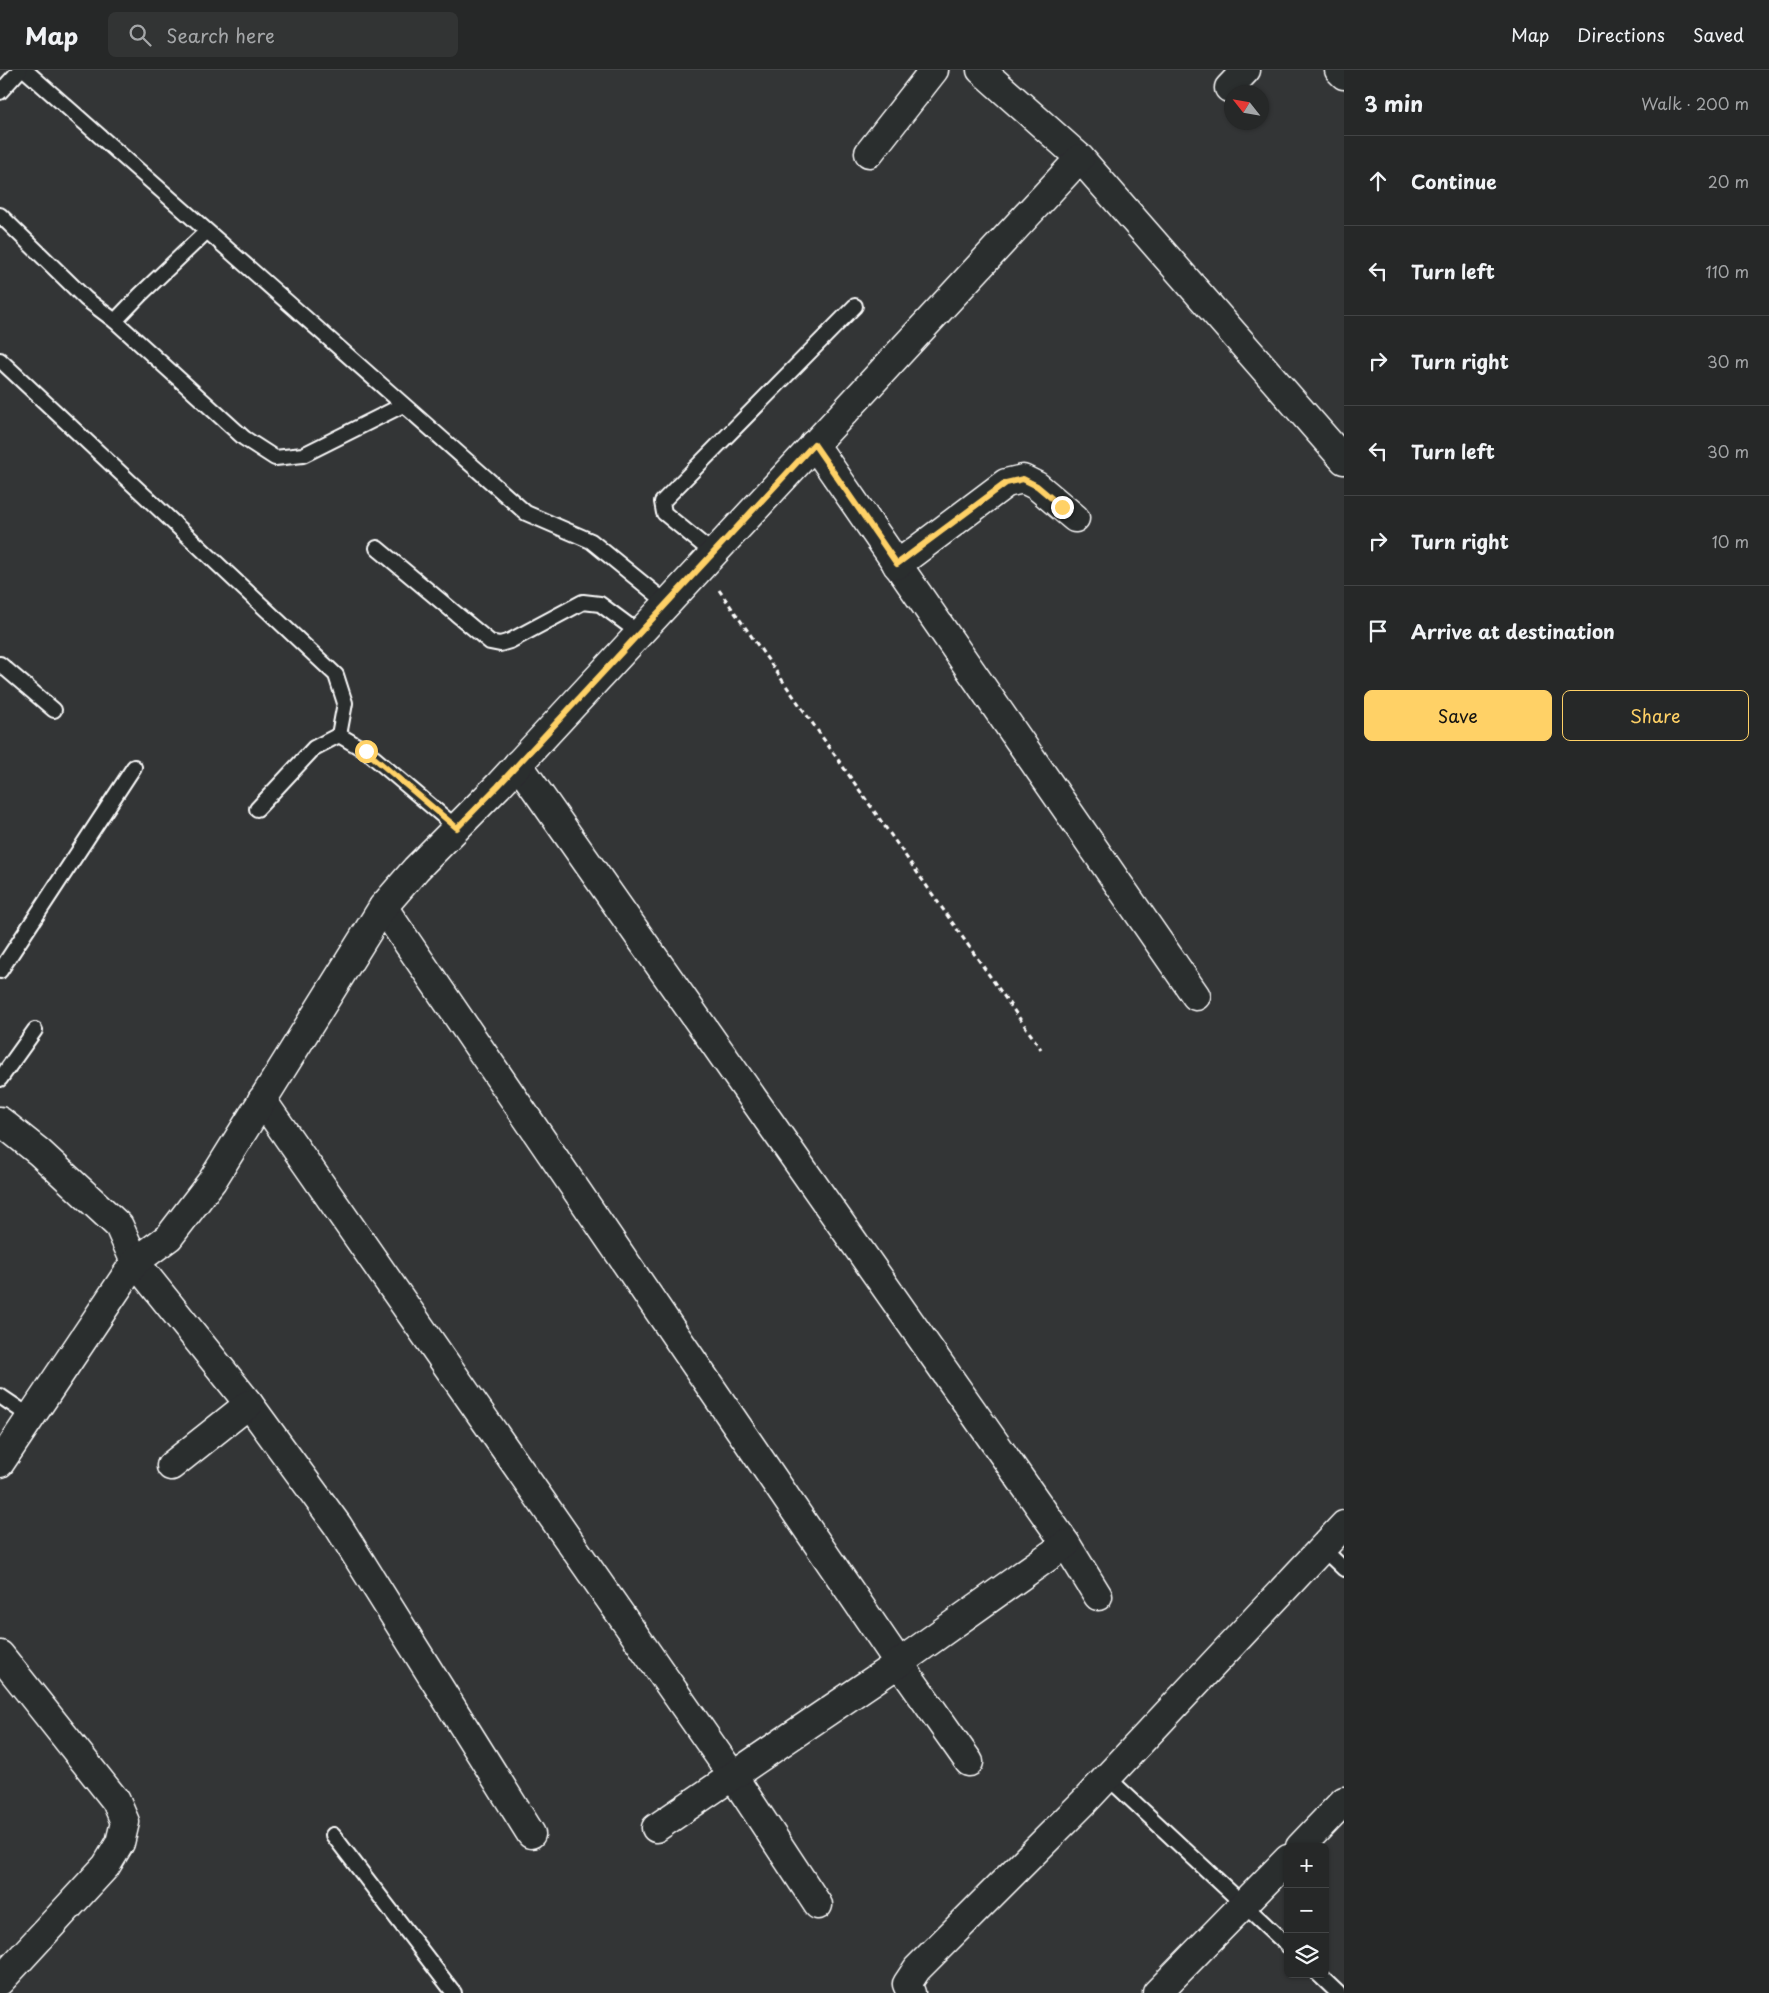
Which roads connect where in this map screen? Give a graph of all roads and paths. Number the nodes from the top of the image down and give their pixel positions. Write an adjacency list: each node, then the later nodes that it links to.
1 (20, 70): 7 (lane)
2 (25, 70): 11 (lane)
3 (934, 70): 8 (street)
4 (981, 70): 9 (street)
5 (1339, 70): 6 (street)
6 (1344, 74)
7 (0, 92)
8 (869, 152)
9 (1080, 158): 16 (street); 17 (street)
10 (0, 215): 13 (lane)
11 (206, 232): 13 (lane); 15 (lane)
12 (855, 306): 20 (lane)
13 (115, 321): 15 (lane)
14 (0, 360): 26 (lane)
15 (403, 405): 22 (lane)
16 (814, 444): 20 (street); 21 (street)
17 (1344, 460)
18 (1075, 518): 21 (street)
19 (377, 548): 23 (lane)
20 (707, 559): 22 (street); 35 (path)
21 (897, 564): 33 (street)
22 (667, 603): 23 (street)
23 (640, 633): 27 (street)
24 (0, 664): 25 (lane)
25 (54, 710)
26 (339, 735): 29 (lane); 30 (lane)
27 (518, 764): 30 (street); 46 (street)
28 (134, 767): 32 (lane)
29 (257, 809)
30 (457, 828): 31 (street)
31 (383, 907): 37 (street); 51 (street)
32 (0, 971)
33 (1196, 996)
34 (35, 1030): 36 (lane)
35 (1041, 1049)
36 (0, 1079)
37 (262, 1100): 39 (street); 53 (street)
38 (0, 1121): 39 (street)
39 (135, 1262): 41 (street); 42 (street)
40 (0, 1396): 42 (lane)
41 (249, 1404): 44 (street); 57 (street)
42 (31, 1417): 43 (street)
43 (0, 1463)
44 (171, 1466)
45 (1344, 1525): 47 (street)
46 (1066, 1544): 49 (street); 51 (street)
47 (1322, 1548): 48 (lane); 54 (street)
48 (1344, 1569)
49 (1098, 1596)
50 (0, 1655): 65 (street)
51 (899, 1663): 52 (street); 53 (street)
52 (969, 1762)
53 (733, 1776): 56 (street); 61 (street)
54 (1108, 1777): 62 (lane); 67 (street)
55 (1344, 1802): 59 (street)
56 (656, 1828)
57 (530, 1834)
58 (333, 1835): 66 (lane)
59 (1304, 1843)
60 (1284, 1863): 62 (street)
61 (818, 1904)
62 (1244, 1904): 63 (lane); 68 (street)
63 (1284, 1942)
64 (1322, 1978): 69 (lane)
65 (0, 1981)
66 (454, 1993)
67 (911, 1993)
68 (1157, 1993)
69 (1338, 1993)

